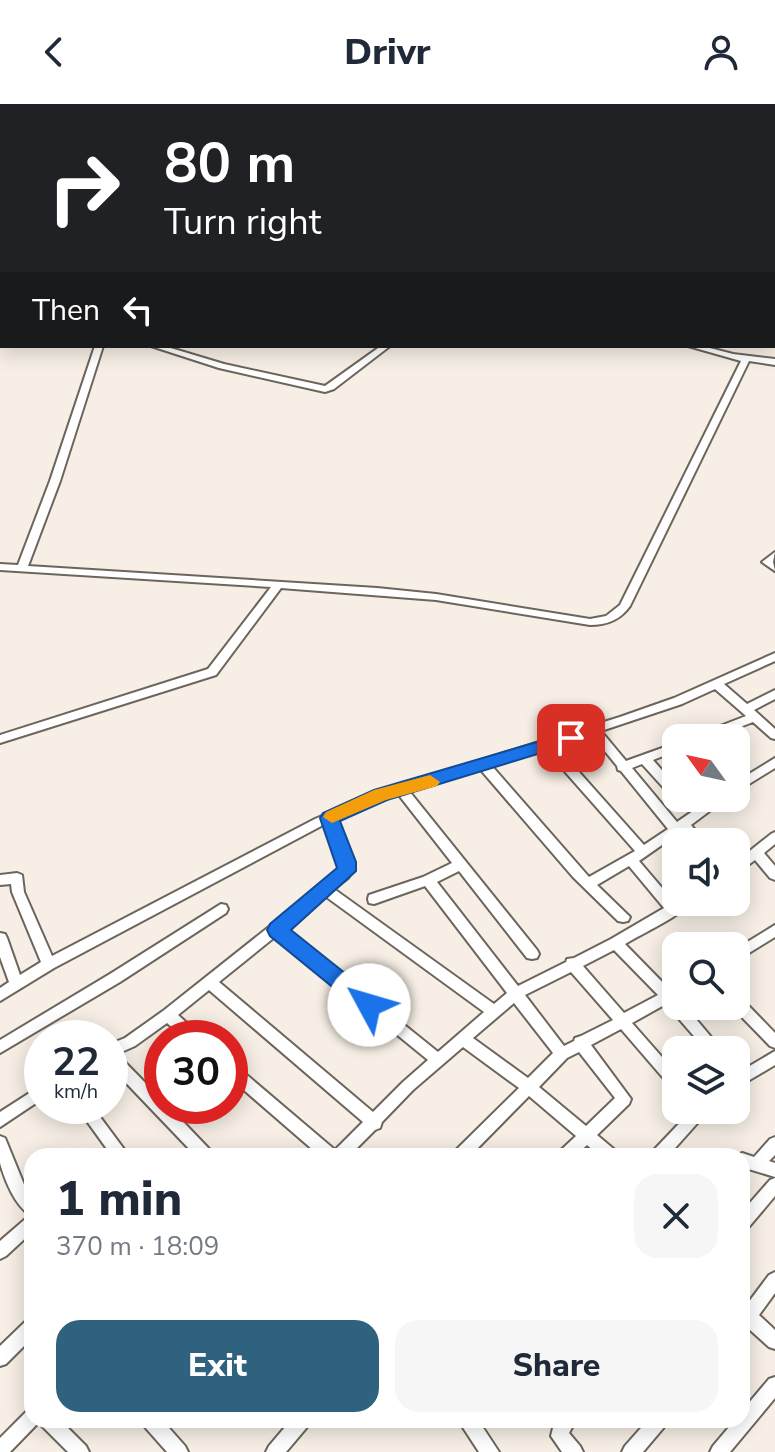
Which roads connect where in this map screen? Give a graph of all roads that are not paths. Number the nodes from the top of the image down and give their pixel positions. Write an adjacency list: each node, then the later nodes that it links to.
1 (98, 348): 9 (street)
2 (163, 348): 3 (street)
3 (383, 348)
4 (700, 348): 5 (street)
5 (746, 359): 6 (street); 11 (street)
6 (775, 362)
7 (775, 555): 10 (street)
8 (0, 567): 9 (street)
9 (22, 568): 11 (street)
10 (775, 568)
11 (279, 584): 19 (street)
12 (775, 657): 13 (street)
13 (717, 684): 15 (street); 17 (street)
14 (775, 694): 15 (street)
15 (750, 713): 16 (street); 18 (street)
16 (736, 724)
17 (594, 730): 20 (street); 25 (street)
18 (775, 735)
19 (0, 739)
20 (548, 745): 24 (street); 34 (street)
21 (662, 752): 22 (street)
22 (644, 758): 25 (street); 26 (street)
23 (775, 762): 27 (street)
24 (484, 765): 28 (street); 40 (street)
25 (622, 767): 31 (street)
26 (662, 778)
27 (750, 779)
28 (401, 790): 30 (street); 36 (street)
29 (701, 812): 31 (street)
30 (329, 818): 42 (street); 54 (street)
31 (679, 827): 34 (street)
32 (775, 837): 33 (street)
33 (757, 854): 35 (street); 37 (street)
34 (636, 856): 40 (street); 41 (street)
35 (750, 859)
36 (461, 865): 39 (street); 52 (street)
37 (775, 875)
38 (0, 880): 54 (street)
39 (428, 880): 43 (street); 58 (street)
40 (588, 884): 46 (street)
41 (662, 886)
42 (326, 890): 47 (street); 61 (street)
43 (374, 899)
44 (221, 909): 72 (street)
45 (662, 916): 50 (street)
46 (623, 917)
47 (277, 930): 55 (street); 75 (street)
48 (775, 930): 51 (street)
49 (0, 938): 56 (street)
50 (616, 943): 53 (street); 57 (street)
51 (750, 947)
52 (532, 954)
53 (572, 963): 58 (street); 65 (street)
54 (49, 964): 56 (street)
55 (209, 982): 62 (street); 83 (street)
56 (17, 985): 59 (street)
57 (662, 988)
58 (515, 994): 61 (street); 73 (street)
59 (0, 995)
60 (662, 1005): 65 (street)
61 (493, 1011): 68 (street)
62 (168, 1015): 64 (street); 71 (street)
63 (750, 1016): 70 (street)
64 (174, 1020)
65 (622, 1020): 69 (street); 76 (street)
66 (690, 1020): 67 (street)
67 (704, 1036)
68 (462, 1038): 75 (street); 80 (street)
69 (580, 1042): 73 (street); 86 (street)
70 (775, 1042)
71 (128, 1043)
72 (0, 1047)
73 (562, 1054): 80 (street)
74 (775, 1057): 77 (street)
75 (438, 1060): 83 (street)
76 (662, 1067)
77 (750, 1071)
78 (128, 1075): 89 (street)
79 (248, 1085): 90 (street)
80 (530, 1088): 86 (street); 92 (street)
81 (24, 1103): 82 (street)
82 (0, 1120)
83 (375, 1123): 91 (street)
84 (97, 1124): 88 (street)
85 (690, 1124): 95 (street)
86 (586, 1135): 93 (street); 94 (street)
87 (775, 1144): 97 (street)
88 (115, 1148)
89 (196, 1148)
90 (322, 1148)
91 (348, 1148)
92 (469, 1148)
93 (573, 1148)
94 (601, 1148)
95 (668, 1148)
96 (2, 1152): 101 (street)
97 (750, 1161)
98 (750, 1162): 99 (street)
99 (775, 1170)
100 (775, 1185): 102 (street)
101 (24, 1198)
102 (750, 1214)
103 (24, 1229): 104 (street)
104 (0, 1251)
105 (775, 1280): 106 (street)
106 (750, 1314)
107 (750, 1324): 109 (street)
108 (24, 1335): 110 (street)
109 (775, 1341)
110 (0, 1358)
111 (775, 1385): 112 (street)
112 (750, 1415)
113 (24, 1426): 121 (street)
114 (56, 1428): 122 (street)
115 (157, 1428): 123 (street)
116 (295, 1428): 124 (street)
117 (473, 1428): 125 (street)
118 (561, 1428): 126 (street)
119 (652, 1428): 127 (street)
120 (739, 1428): 128 (street)
121 (0, 1450)
122 (80, 1452)
123 (179, 1452)
124 (275, 1452)
125 (490, 1452)
126 (574, 1452)
127 (631, 1452)
128 (719, 1452)

